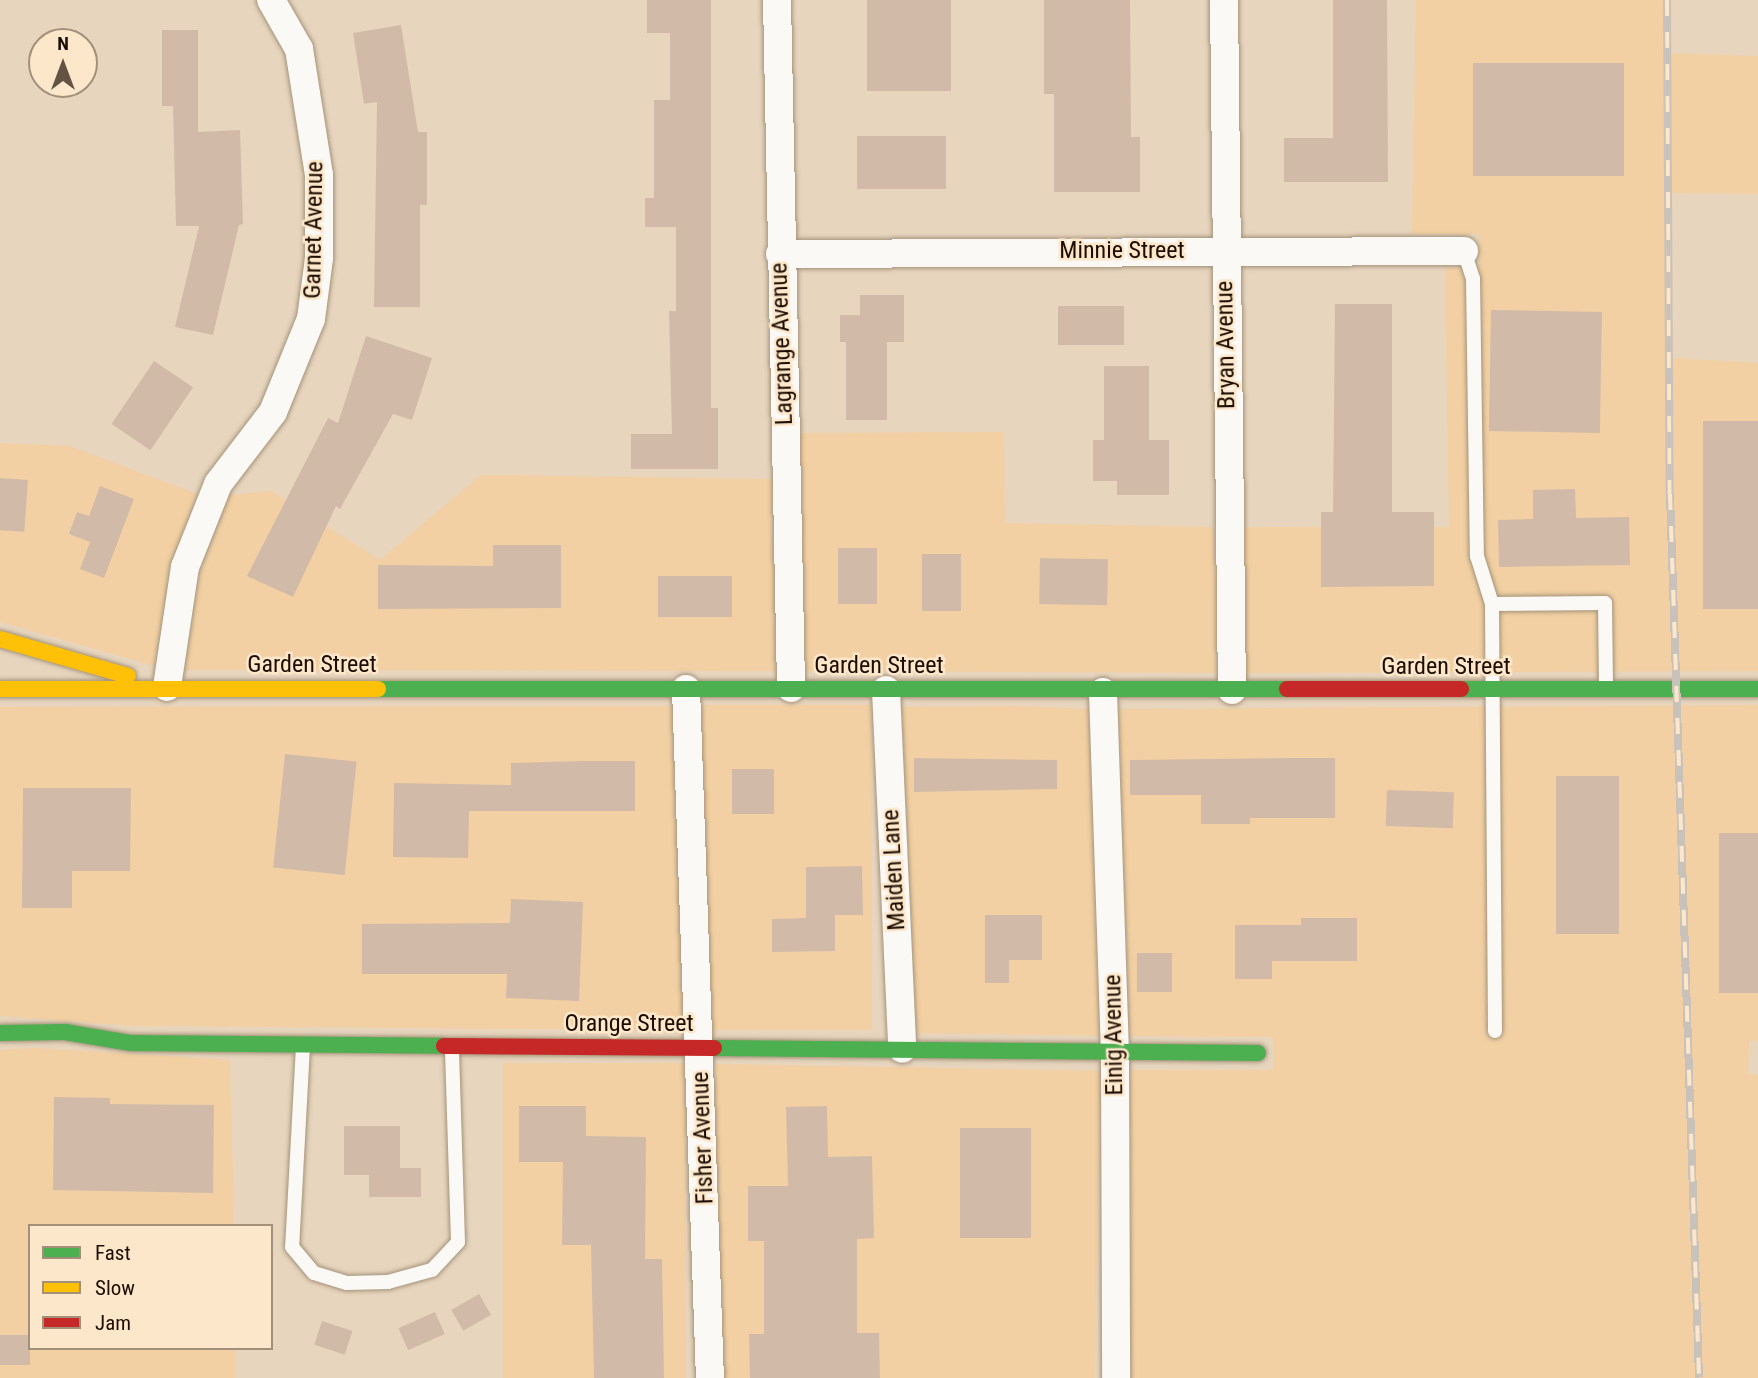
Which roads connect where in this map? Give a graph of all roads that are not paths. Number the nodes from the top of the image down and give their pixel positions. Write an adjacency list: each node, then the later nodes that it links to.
1 (271, 0): 9 (street, Garnet Avenue)
2 (777, 0): 6 (street, Lagrange Avenue)
3 (1224, 0): 4 (street, Bryan Avenue)
4 (1224, 251): 5 (street, Minnie Street); 6 (street, Minnie Street); 17 (street, Bryan Avenue)
5 (1464, 251): 7 (lane)
6 (780, 254): 10 (street, Lagrange Avenue)
7 (1492, 604): 12 (lane); 13 (lane)
8 (0, 639): 9 (main road)
9 (167, 687): 11 (main road, Garden Street); 15 (main road, Garden Street)
10 (791, 688): 11 (main road, Garden Street); 16 (main road, Garden Street)
11 (685, 689): 23 (street, Fisher Avenue)
12 (1491, 689): 13 (main road, Garden Street); 17 (main road, Garden Street); 19 (lane)
13 (1606, 689): 14 (main road, Garden Street)
14 (1758, 689)
15 (0, 690)
16 (886, 690): 18 (main road, Garden Street); 24 (street, Maiden Lane)
17 (1232, 690): 18 (main road, Garden Street)
18 (1103, 692): 25 (street, Einig Avenue)
19 (1495, 1031)
20 (0, 1033): 21 (main road, Orange Street)
21 (304, 1044): 22 (main road, Orange Street); 22 (lane)
22 (452, 1045): 23 (main road, Orange Street)
23 (700, 1047): 24 (main road, Orange Street); 27 (street, Fisher Avenue)
24 (902, 1049): 25 (main road, Orange Street)
25 (1115, 1053): 26 (main road, Orange Street); 28 (street, Einig Avenue)
26 (1258, 1053)
27 (710, 1378)
28 (1116, 1378)

